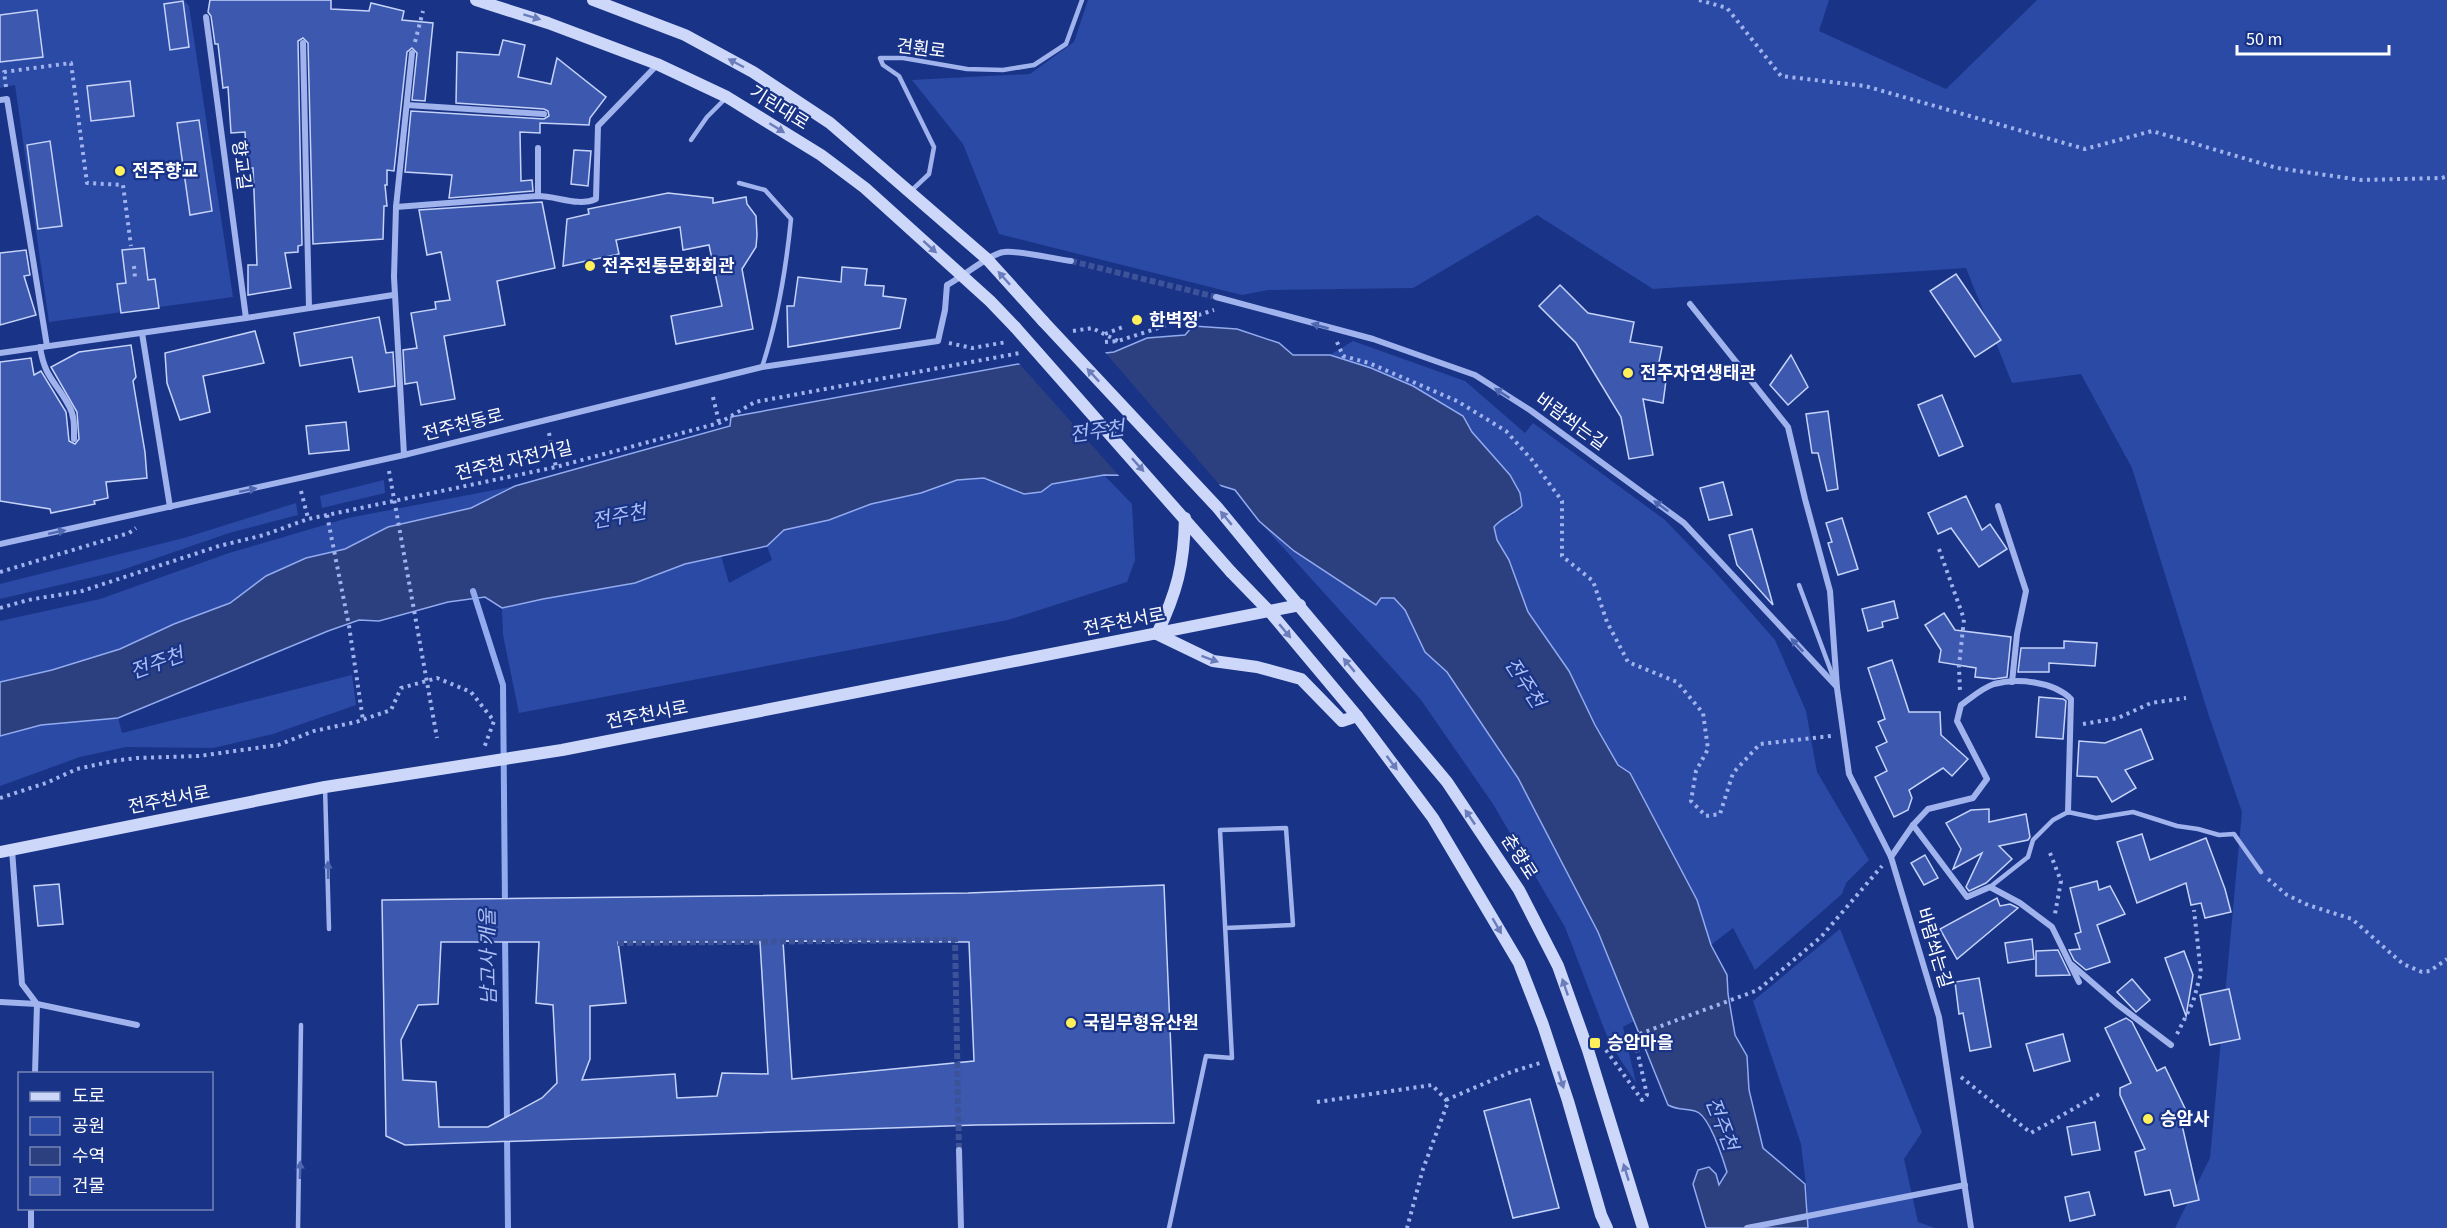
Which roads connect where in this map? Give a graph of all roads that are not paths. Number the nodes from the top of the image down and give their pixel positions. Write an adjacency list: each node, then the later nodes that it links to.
1 (476, 0): 7 (street, 기린대로, one-way to 7)
2 (593, 0): 15 (street, 기린대로, one-way to 2)
3 (1082, 0): 15 (lane, 견훤로)
4 (206, 17): 25 (street, 향교길)
5 (303, 43): 24 (street)
6 (412, 52): 10 (street)
7 (657, 64): 8 (street, 기린대로); 16 (street)
8 (727, 97): 12 (lane); 20 (street, 기린대로, one-way to 20)
9 (4, 100): 27 (street)
10 (407, 105): 11 (street); 17 (street)
11 (544, 114)
12 (691, 140)
13 (538, 148): 16 (street)
14 (739, 183): 29 (lane)
15 (909, 193): 18 (street, 기린대로)
16 (538, 196): 17 (street)
17 (396, 207): 21 (street)
18 (987, 259): 19 (street); 20 (street); 36 (street, 기린대로, one-way to 18, bridge)
19 (1071, 261)
20 (963, 277): 29 (street, 전주천동로); 34 (street, 기린대로, one-way to 34, bridge)
21 (393, 294): 24 (street); 31 (street)
22 (1216, 297): 42 (street, 바람쐬는길, one-way to 22)
23 (1690, 304): 42 (street, 바람쐬는길)
24 (309, 308): 25 (street)
25 (246, 318): 26 (street)
26 (142, 333): 27 (street); 33 (street)
27 (43, 347): 28 (street); 30 (street)
28 (0, 353)
29 (762, 367): 31 (street, 전주천동로)
30 (74, 439)
31 (404, 455): 33 (street, 전주천동로, one-way to 31)
32 (1998, 506): 41 (street)
33 (170, 507): 35 (street, 전주천동로, one-way to 33)
34 (1185, 518): 39 (street, 기린대로, bridge); 40 (street)
35 (0, 544)
36 (1263, 563): 38 (street, 춘향로)
37 (1799, 585): 42 (lane)
38 (1300, 605): 39 (street, 전주천서로); 69 (street, 춘향로, one-way to 38)
39 (1270, 612): 40 (street, 전주천서로); 43 (street, one-way to 43)
40 (1158, 634): 43 (street, one-way to 43); 44 (street, 전주천서로)
41 (2012, 682): 45 (street); 46 (street)
42 (1837, 688): 48 (street, 바람쐬는길)
43 (1357, 716): 68 (street, one-way to 68)
44 (325, 788): 47 (street, 전주천서로); 51 (lane, one-way to 44)
45 (2068, 812): 49 (lane); 50 (lane)
46 (1913, 825): 48 (street); 50 (street)
47 (6, 851): 56 (street)
48 (1891, 856): 62 (street, 바람쐬는길)
49 (2261, 872)
50 (1990, 887): 53 (street)
51 (329, 928)
52 (1226, 928): 52 (lane); 67 (lane)
53 (2070, 962): 54 (street); 59 (street)
54 (2079, 982)
55 (0, 1002): 56 (street)
56 (37, 1004): 58 (street); 60 (street)
57 (301, 1024): 65 (lane, one-way to 57)
58 (137, 1025)
59 (2171, 1045)
60 (35, 1072)
61 (959, 1150): 66 (street)
62 (1965, 1185): 70 (street); 71 (street, 바람쐬는길)
63 (31, 1210): 64 (street)
64 (31, 1228)
65 (298, 1228)
66 (961, 1228)
67 (1169, 1228)
68 (1607, 1228)
69 (1643, 1228)
70 (1747, 1228)
71 (1971, 1228)

